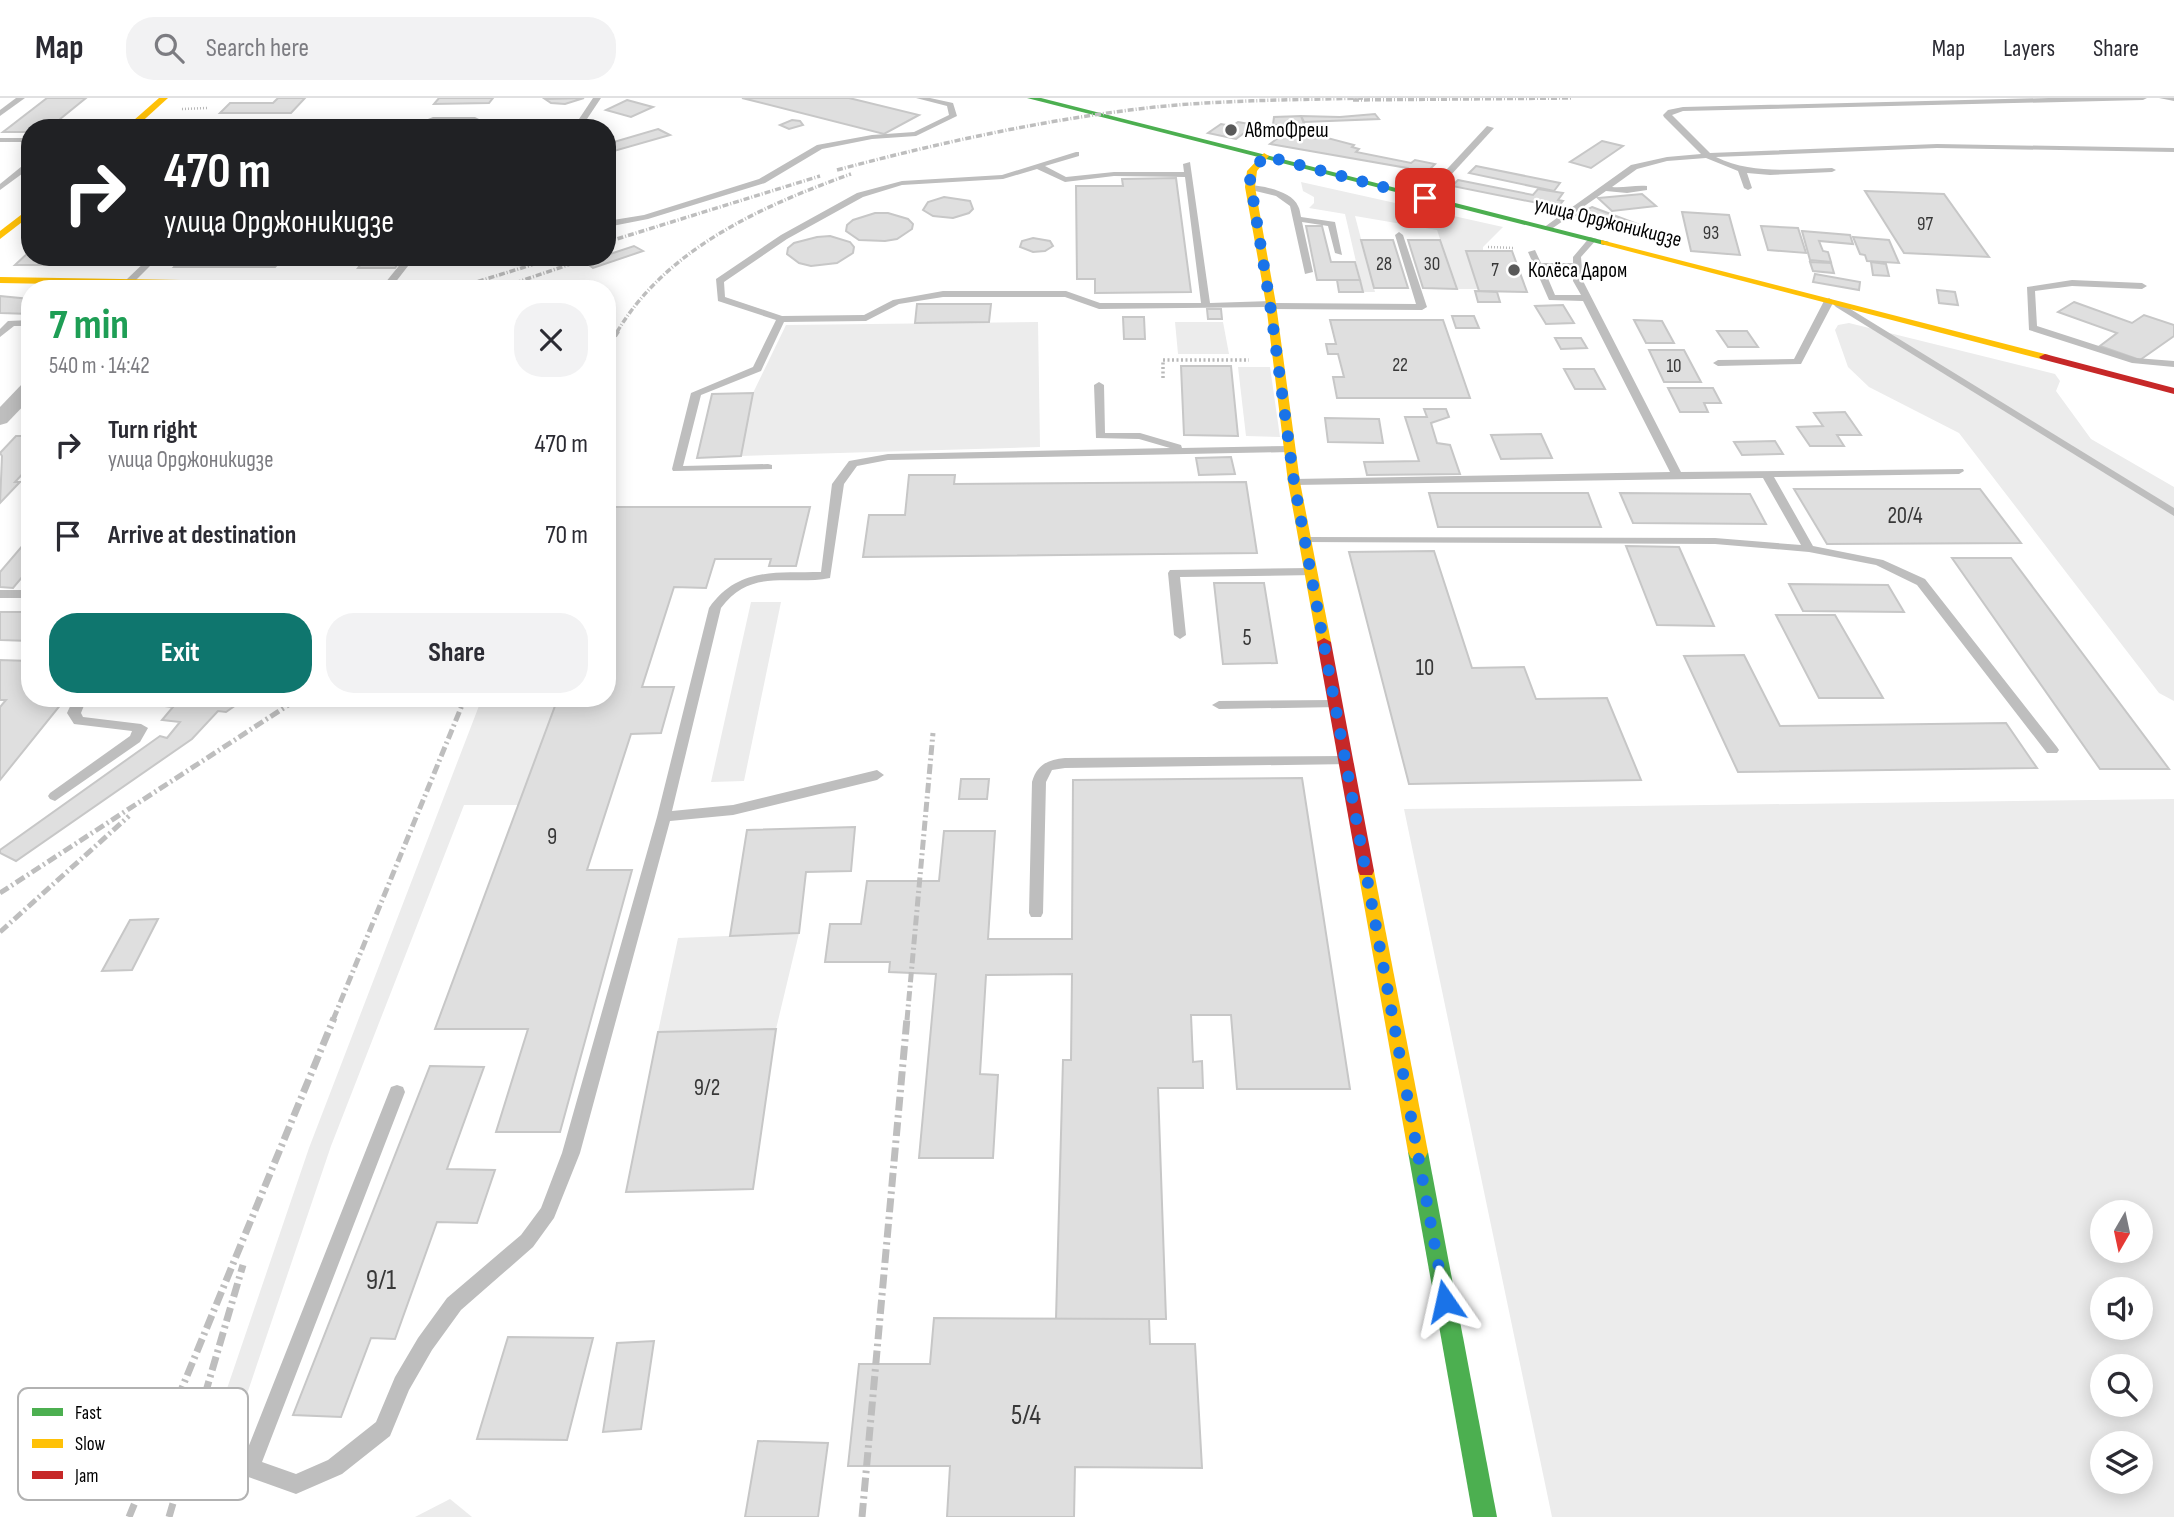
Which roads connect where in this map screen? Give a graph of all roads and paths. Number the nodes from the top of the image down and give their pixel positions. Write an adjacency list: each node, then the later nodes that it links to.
1 (21, 98): 11 (lane)
2 (164, 98): 12 (street)
3 (597, 98): 15 (lane)
4 (920, 98): 35 (lane)
5 (1031, 98): 22 (street, улица Орджоникидзе)
6 (2143, 98): 21 (lane)
7 (2163, 98): 8 (lane)
8 (2174, 99)
9 (207, 108): 10 (path)
10 (181, 109)
11 (0, 114)
12 (140, 119)
13 (433, 119): 14 (lane)
14 (475, 119)
15 (583, 119)
16 (1490, 128): 32 (lane)
17 (0, 140): 18 (lane)
18 (21, 140)
19 (2174, 149): 21 (lane)
20 (1076, 153): 23 (lane)
21 (1708, 155): 26 (lane); 29 (lane)
22 (1265, 156): 27 (street); 32 (street, улица Орджоникидзе)
23 (1038, 166): 54 (lane); 55 (lane)
24 (1832, 170): 26 (lane)
25 (21, 171): 28 (lane)
26 (1742, 171): 31 (lane)
27 (1250, 187): 34 (lane); 53 (street)
28 (0, 188)
29 (1603, 188): 30 (lane); 36 (lane)
30 (1644, 188)
31 (1748, 188)
32 (1425, 198): 36 (street, улица Орджоникидзе)
33 (21, 218): 38 (street)
34 (1297, 219): 42 (lane); 46 (lane)
35 (616, 223)
36 (1548, 228): 39 (street, улица Орджоникидзе)
37 (1399, 235): 53 (lane)
38 (0, 236)
39 (1593, 239): 45 (lane); 52 (street, улица Орджоникидзе)
40 (1488, 247): 41 (path)
41 (1532, 251): 44 (lane)
42 (1339, 253)
43 (146, 266): 48 (lane)
44 (1538, 266): 45 (lane); 51 (lane)
45 (1576, 266): 51 (lane)
46 (1308, 272)
47 (0, 280): 49 (street)
48 (131, 280)
49 (21, 281)
50 (2142, 286): 60 (lane)
51 (1587, 298): 71 (lane)
52 (1832, 302): 59 (lane); 63 (street, улица Орджоникидзе); 73 (lane)
53 (1271, 305): 54 (lane); 58 (street)
54 (1206, 306): 55 (lane)
55 (781, 319): 68 (lane)
56 (21, 323): 57 (lane)
57 (0, 334)
58 (1278, 361): 61 (path); 66 (street)
59 (1718, 363)
60 (2174, 364)
61 (1163, 378)
62 (1099, 385): 67 (lane)
63 (2174, 391)
64 (21, 397): 65 (street)
65 (0, 419)
66 (1290, 449): 67 (lane); 72 (street)
67 (1184, 451): 87 (lane)
68 (768, 467)
69 (1959, 471): 70 (lane)
70 (1767, 474): 71 (lane); 75 (lane)
71 (1677, 475): 72 (lane)
72 (1294, 482): 74 (street)
73 (2174, 513)
74 (1305, 540): 75 (lane); 76 (street)
75 (1810, 549): 83 (lane)
76 (1311, 572): 79 (lane); 80 (street)
77 (0, 594): 78 (lane)
78 (21, 594)
79 (1180, 635)
80 (1335, 704): 81 (lane); 84 (street)
81 (1219, 705)
82 (77, 707): 86 (lane)
83 (2052, 750)
84 (1346, 761): 88 (lane); 90 (street)
85 (877, 775): 87 (lane)
86 (55, 796)
87 (664, 817): 89 (lane)
88 (1036, 913)
89 (397, 1092)
90 (1485, 1517)

